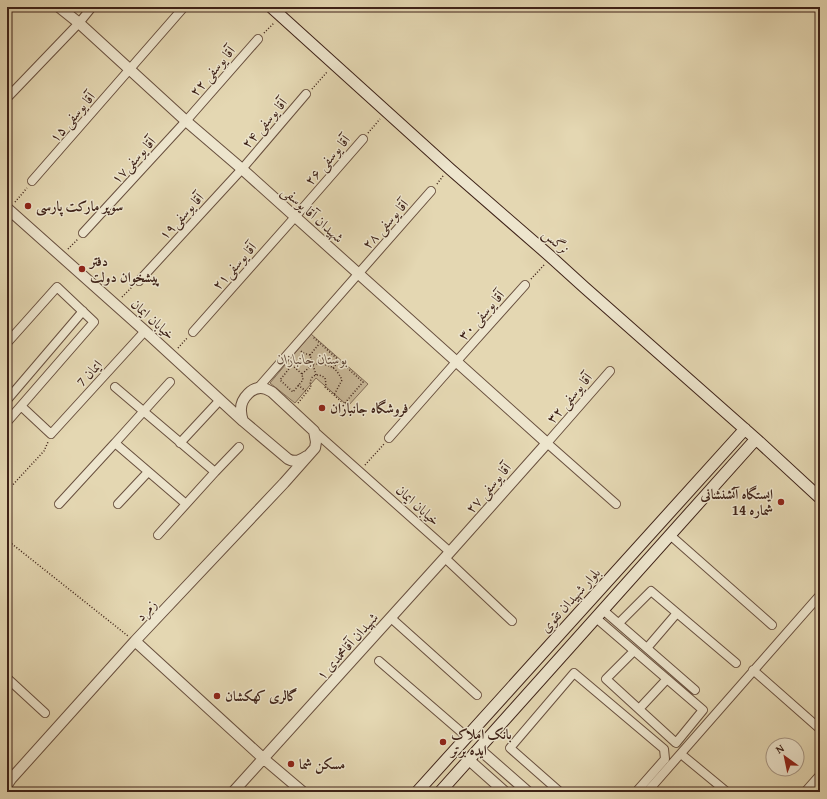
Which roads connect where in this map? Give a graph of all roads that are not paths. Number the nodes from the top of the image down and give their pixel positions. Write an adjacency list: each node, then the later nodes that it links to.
1 (59, 7): 5 (street, شهیدان آقا یوسفی)
2 (92, 7): 5 (street)
3 (184, 7): 7 (street, آقا یوسفی ۱۵)
4 (271, 7): 36 (main road, نرگس)
5 (79, 23): 7 (street, شهیدان آقا یوسفی); 9 (street)
6 (258, 39): 10 (street, آقا یوسفی ۲۲)
7 (130, 69): 10 (street, شهیدان آقا یوسفی); 13 (street, آقا یوسفی ۱۵)
8 (306, 94): 12 (street, آقا یوسفی ۲۴)
9 (7, 98)
10 (186, 121): 12 (street, شهیدان آقا یوسفی); 17 (street, آقا یوسفی۱۷)
11 (363, 139): 16 (street, آقا یوسفی ۲۶)
12 (242, 169): 16 (street, شهیدان آقا یوسفی); 19 (street, آقا یوسفی۱۹)
13 (32, 182)
14 (431, 191): 18 (street, آقا یوسفی ۲۸)
15 (8, 208): 22 (street, خیابان ایمان)
16 (295, 217): 18 (street, شهیدان آقا یوسفی); 23 (street, آقا یوسفی۲۱)
17 (83, 234)
18 (358, 274): 25 (street, شهیدان آقا یوسفی); 29 (street, آقا یوسفی ۲۸)
19 (139, 281)
20 (525, 285): 25 (street, آقا یوسفی ۳۰)
21 (83, 311): 24 (street); 30 (street); 32 (street)
22 (145, 331): 31 (street, خیابان ایمان); 32 (street, ایمان 7)
23 (193, 332)
24 (7, 343)
25 (456, 362): 38 (street, آقا یوسفی ۳۰); 43 (street, شهیدان آقا یوسفی)
26 (610, 370): 43 (street, آقا یوسفی ۳۲)
27 (170, 382): 33 (street)
28 (115, 387): 33 (street)
29 (258, 388): 34 (street); 37 (street)
30 (7, 400)
31 (220, 400): 34 (street, خیابان ایمان); 42 (street)
32 (21, 406): 35 (street)
33 (144, 412): 41 (street); 42 (street)
34 (243, 421): 47 (street, خیابان ایمان)
35 (7, 422)
36 (745, 429): 39 (main road, نرگس); 80 (main road, بلوار شهیدان تقوی)
37 (314, 431): 40 (street, خیابان ایمان); 45 (street)
38 (390, 438)
39 (756, 439): 51 (main road, نرگس); 57 (main road)
40 (327, 442): 45 (street); 58 (street, خیابان ایمان)
41 (115, 443): 48 (street); 52 (street)
42 (180, 443): 49 (street)
43 (547, 443): 55 (street); 58 (street, آقا یوسفی ۲۷)
44 (239, 447): 49 (street)
45 (315, 448): 46 (street, زمرد)
46 (307, 456): 47 (street); 50 (street, زمرد)
47 (288, 459): 50 (street)
48 (148, 472): 53 (street); 54 (street)
49 (215, 472): 54 (street)
50 (284, 483): 67 (street, زمرد)
51 (820, 498)
52 (59, 504)
53 (118, 504)
54 (186, 504): 56 (street)
55 (616, 504)
56 (158, 535)
57 (670, 535): 60 (main road); 66 (street)
58 (447, 555): 62 (street, شهیدان آقامحمدی ۱); 64 (street, خیابان ایمان)
59 (820, 596): 72 (street)
60 (604, 610): 63 (main road); 65 (street)
61 (677, 613): 65 (street); 68 (street); 71 (street)
62 (391, 618): 76 (street); 83 (street, شهیدان آقامحمدی ۱)
63 (596, 618): 69 (street); 81 (main road)
64 (512, 621)
65 (619, 623): 68 (street)
66 (772, 625)
67 (135, 641): 83 (street); 86 (street, زمرد)
68 (647, 648): 75 (street)
69 (634, 651): 74 (street); 77 (street)
70 (379, 661): 80 (street)
71 (736, 663)
72 (753, 670): 79 (street); 82 (street)
73 (7, 678): 78 (street)
74 (667, 679): 77 (street); 77 (street)
75 (695, 690)
76 (477, 695)
77 (639, 709)
78 (45, 712)
79 (820, 728)
80 (467, 737): 89 (main road, بلوار شهیدان تقوی)
81 (479, 749): 84 (main road); 92 (street)
82 (681, 754): 95 (street); 96 (street)
83 (264, 759): 87 (street, شهیدان آقامحمدی ۱); 88 (street)
84 (469, 760): 90 (main road); 91 (street)
85 (820, 775): 97 (street)
86 (7, 785)
87 (233, 792)
88 (303, 792)
89 (417, 792)
90 (440, 792)
91 (505, 792)
92 (528, 792)
93 (560, 792): 94 (street)
94 (636, 792)
95 (647, 792)
96 (727, 792)
97 (805, 792)

